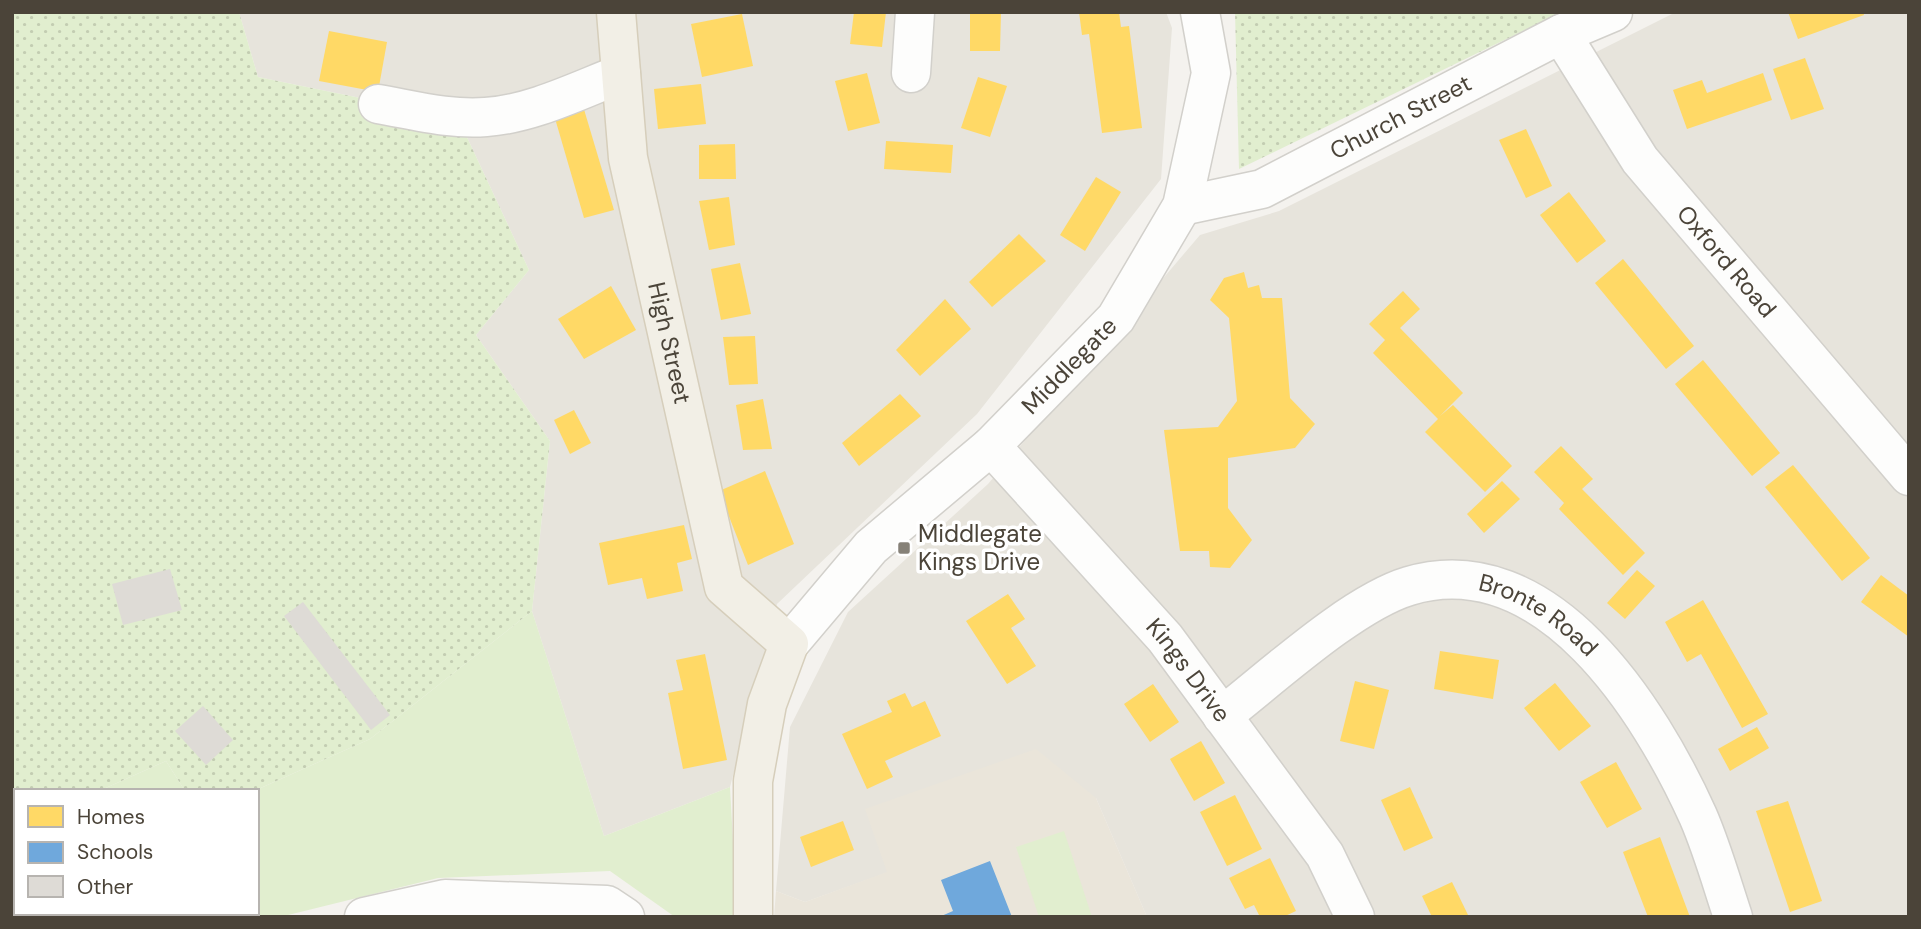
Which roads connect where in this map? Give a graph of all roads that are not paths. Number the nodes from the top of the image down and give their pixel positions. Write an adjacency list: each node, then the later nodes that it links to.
1 (616, 12): 7 (main road, High Street)
2 (915, 12): 6 (street)
3 (1200, 12): 9 (street, Middlegate)
4 (1614, 12): 5 (street, Church Street)
5 (1561, 34): 9 (street, Church Street); 11 (street, Oxford Road)
6 (911, 73)
7 (621, 74): 8 (street); 12 (main road, High Street)
8 (378, 104)
9 (1182, 206): 10 (street, Middlegate)
10 (991, 446): 12 (street, Middlegate); 13 (street, Kings Drive)
11 (1909, 476)
12 (789, 644): 17 (main road)
13 (1222, 716): 18 (street, Kings Drive); 19 (street, Bronte Road)
14 (452, 908): 15 (street); 16 (street)
15 (364, 917)
16 (625, 917)
17 (753, 917)
18 (1355, 917)
19 (1733, 917)

